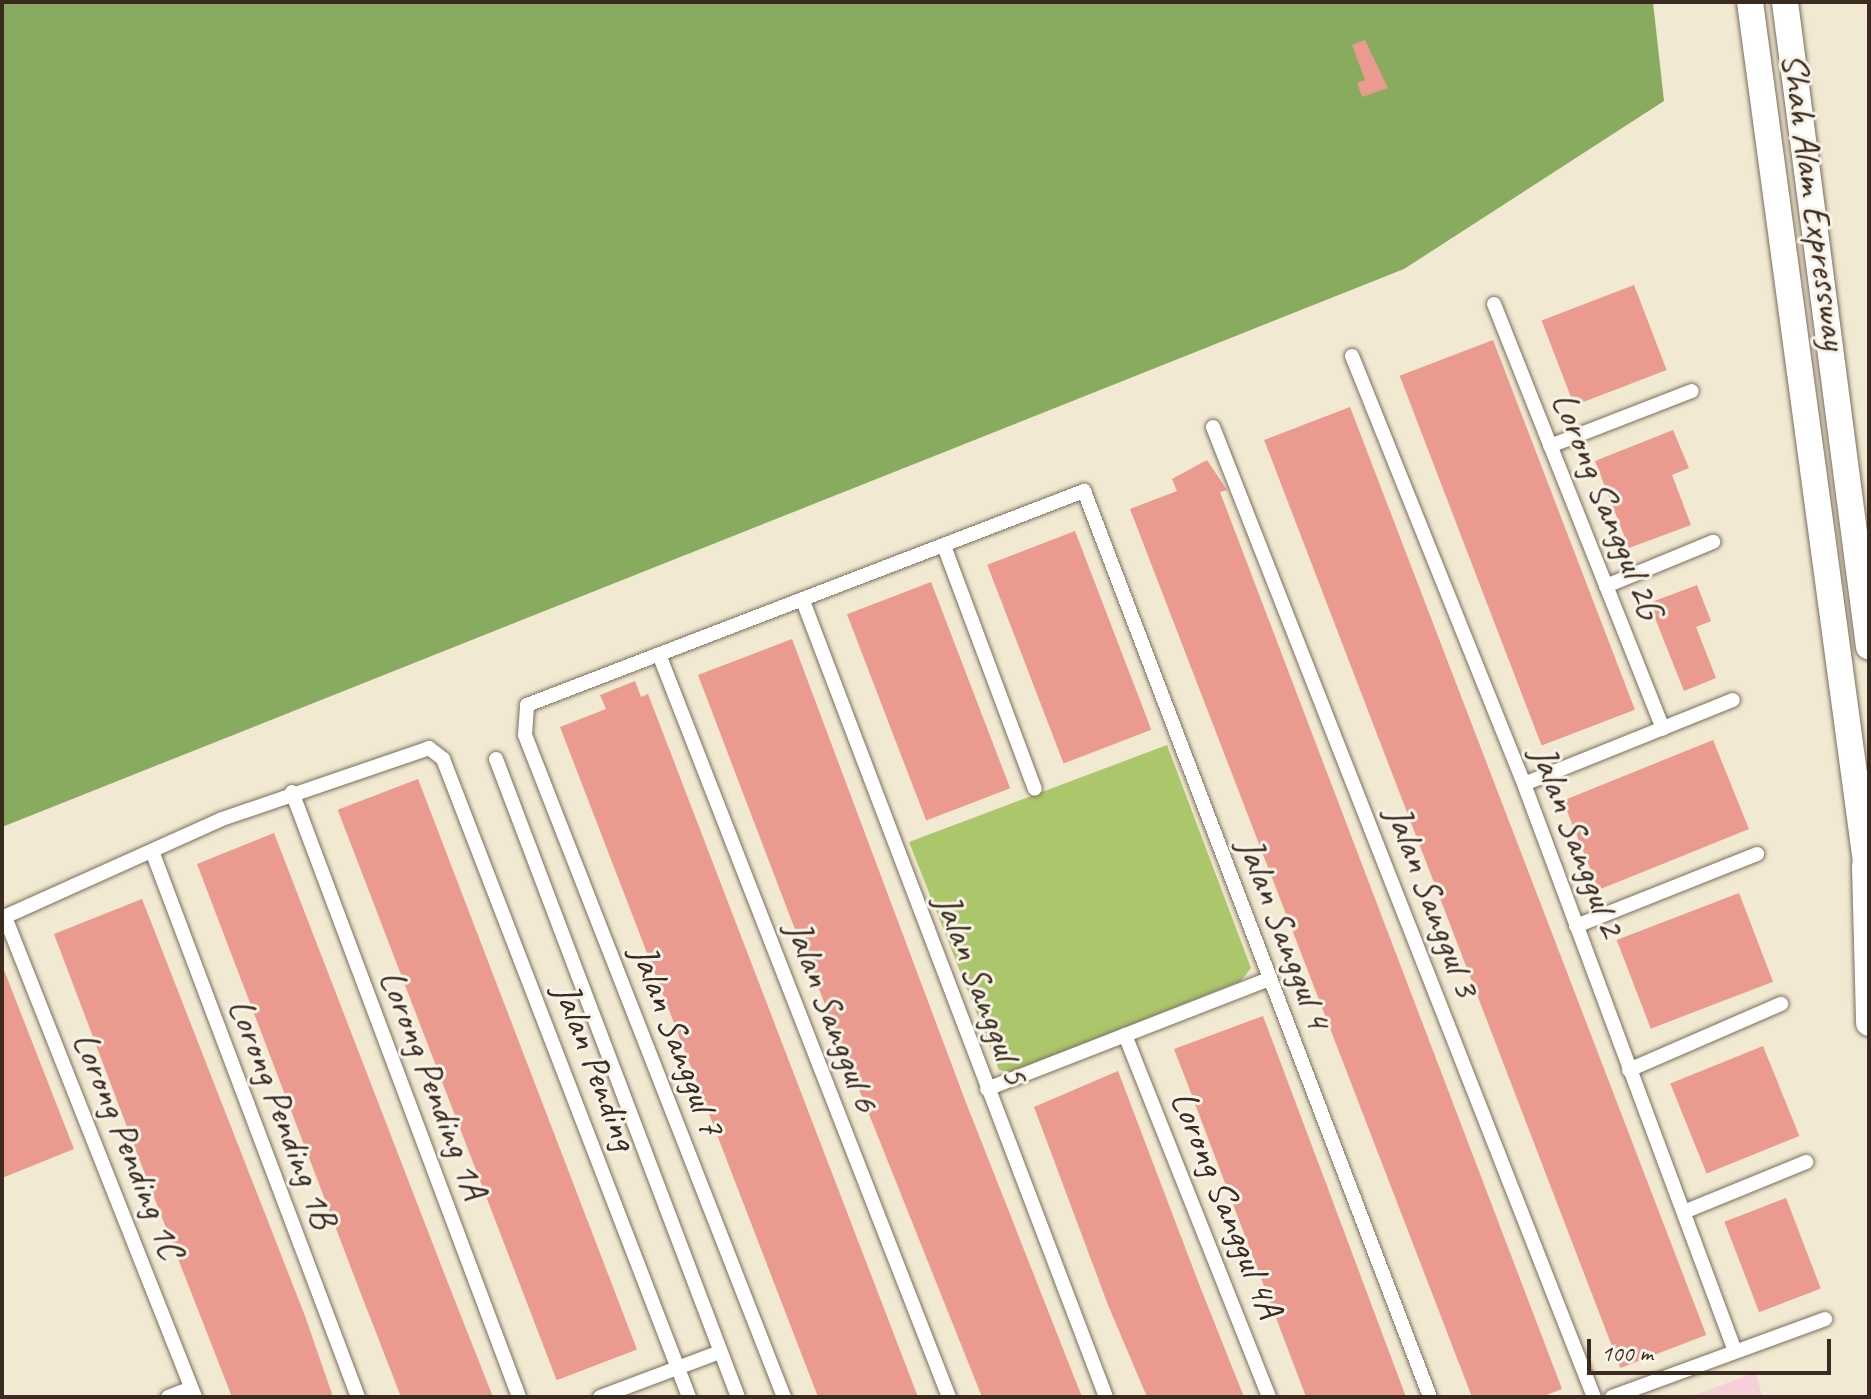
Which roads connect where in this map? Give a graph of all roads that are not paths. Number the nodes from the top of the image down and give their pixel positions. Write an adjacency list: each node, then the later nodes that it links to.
1 (1750, 2): 21 (highway, Shah Alam Expressway)
2 (1785, 2): 12 (highway, Shah Alam Expressway)
3 (1494, 304): 7 (street, Lorong Sanggul 2G)
4 (1352, 356): 17 (street, Jalan Sanggul 2)
5 (1692, 391): 7 (street)
6 (1213, 427): 50 (street, Jalan Sanggul 3)
7 (1550, 446): 10 (street, Lorong Sanggul 2G)
8 (1713, 542): 10 (street)
9 (944, 546): 11 (street); 18 (street); 26 (street, Jalan Sanggul 4)
10 (1606, 586): 15 (street, Lorong Sanggul 2G)
11 (803, 601): 13 (street); 31 (street, Jalan Sanggul 5)
12 (1869, 647)
13 (660, 657): 45 (street, Jalan Sanggul 7); 46 (street, Jalan Sanggul 6)
14 (1733, 700): 15 (street)
15 (1663, 729): 17 (street)
16 (496, 759): 36 (street)
17 (1524, 784): 25 (street, Jalan Sanggul 2)
18 (1035, 789)
19 (292, 792): 20 (street); 37 (street, Jalan Pending); 41 (street, Lorong Pending 1A)
20 (152, 851): 24 (street); 40 (street, Lorong Pending 1B)
21 (1865, 853): 23 (highway, Shah Alam Expressway); 28 (highway)
22 (1757, 854): 25 (street)
23 (1869, 885)
24 (3, 917): 38 (street, Lorong Pending 1C)
25 (1576, 926): 30 (street, Jalan Sanggul 2)
26 (1269, 979): 29 (street); 49 (street, Jalan Sanggul 4)
27 (1781, 1004): 30 (street)
28 (1869, 1023)
29 (1125, 1035): 31 (street); 48 (street, Lorong Sanggul 4A)
30 (1629, 1070): 33 (street, Jalan Sanggul 2)
31 (987, 1089): 47 (street, Jalan Sanggul 5)
32 (1806, 1162): 33 (street)
33 (1686, 1211): 35 (street, Jalan Sanggul 2)
34 (1825, 1319): 35 (street)
35 (1735, 1351): 51 (street)
36 (720, 1352): 37 (street); 44 (street)
37 (678, 1367): 42 (street); 43 (street, Jalan Pending)
38 (193, 1392): 39 (street)
39 (168, 1397)
40 (358, 1397)
41 (519, 1397)
42 (600, 1397)
43 (689, 1397)
44 (738, 1397)
45 (784, 1397)
46 (949, 1397)
47 (1106, 1397)
48 (1269, 1397)
49 (1430, 1397)
50 (1594, 1397)
51 (1612, 1397)

